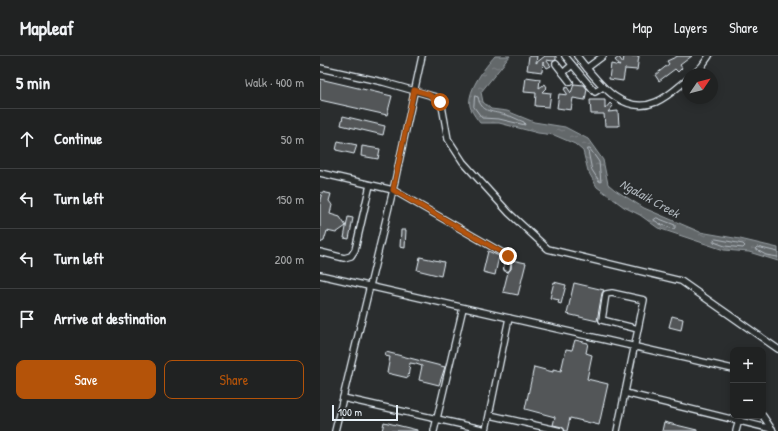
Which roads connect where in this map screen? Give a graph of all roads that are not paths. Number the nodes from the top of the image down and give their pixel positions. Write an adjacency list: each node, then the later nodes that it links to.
1 (422, 56): 15 (street)
2 (565, 56): 7 (street)
3 (577, 56): 9 (street)
4 (603, 56): 9 (street)
5 (709, 56): 10 (street)
6 (556, 64): 11 (street)
7 (572, 65): 11 (street); 14 (street)
8 (320, 68): 15 (street)
9 (586, 68): 14 (street)
10 (700, 68)
11 (563, 73): 12 (street)
12 (570, 82)
13 (682, 84): 14 (street)
14 (603, 87)
15 (414, 90): 18 (street); 27 (street)
16 (320, 173): 17 (street)
17 (370, 185): 18 (street); 19 (street)
18 (393, 190): 20 (street); 22 (street)
19 (320, 252)
20 (507, 268)
21 (320, 275): 22 (street)
22 (369, 286): 23 (street); 30 (street)
23 (463, 308): 24 (street); 33 (street)
24 (509, 318): 26 (street); 31 (street)
25 (638, 329): 25 (street); 26 (street)
26 (634, 346): 28 (street); 29 (street)
27 (778, 349)
28 (730, 368)
29 (625, 393): 32 (street); 41 (street)
30 (343, 398): 33 (street); 38 (street)
31 (490, 415): 36 (street); 40 (street)
32 (730, 417)
33 (437, 419): 36 (street); 39 (street)
34 (739, 419): 37 (street); 42 (street)
35 (765, 419): 37 (street)
36 (486, 430)
37 (772, 430)
38 (335, 431)
39 (434, 431)
40 (561, 431)
41 (617, 431)
42 (736, 431)

